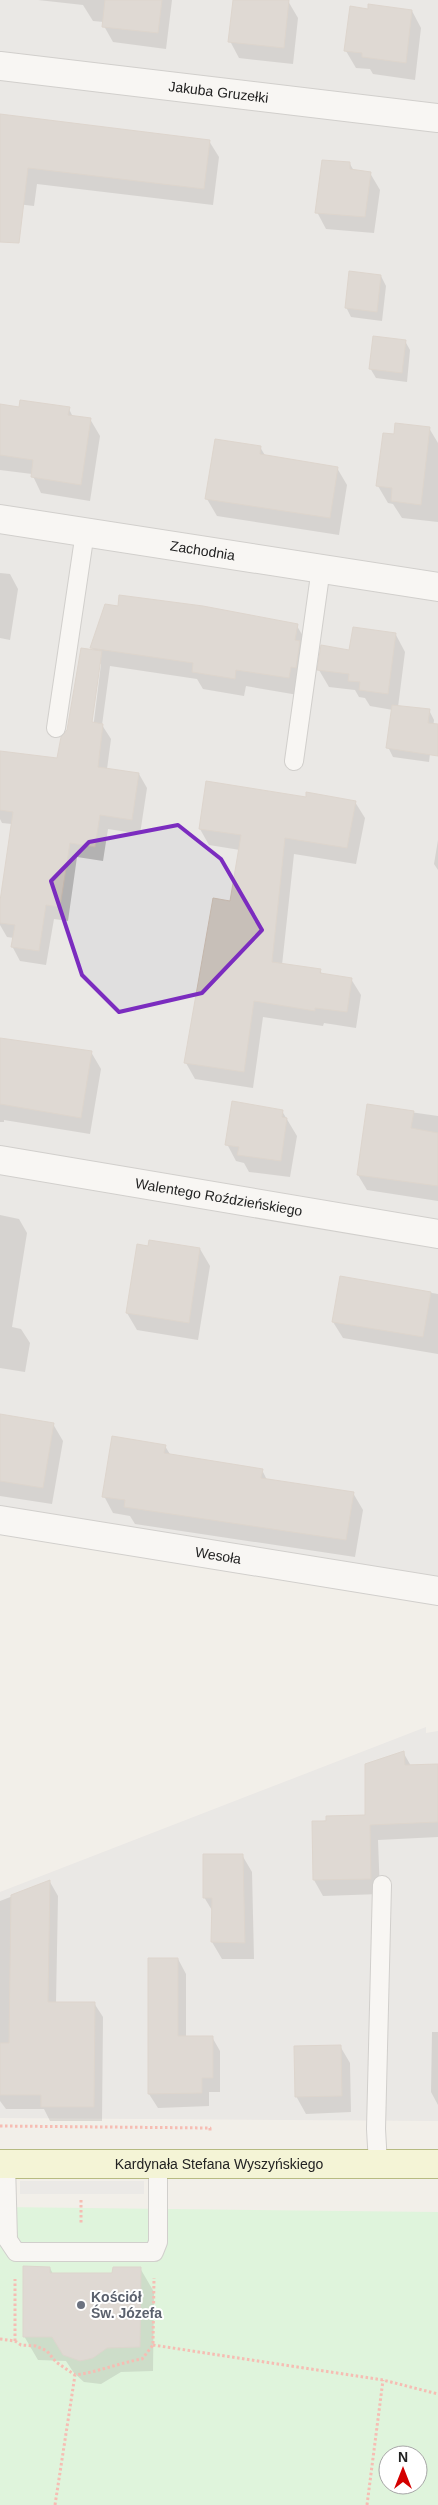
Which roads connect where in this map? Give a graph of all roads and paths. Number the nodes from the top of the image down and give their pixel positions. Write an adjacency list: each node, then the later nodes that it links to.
1 (0, 66): 2 (street, Jakuba Gruzełki)
2 (438, 118)
3 (0, 519): 4 (street, Zachodnia)
4 (85, 532): 5 (street, Zachodnia); 7 (lane)
5 (321, 568): 6 (street, Zachodnia); 8 (lane)
6 (438, 587)
7 (56, 728)
8 (294, 761)
9 (0, 1160): 10 (street, Walentego Roździeńskiego)
10 (438, 1234)
11 (0, 1520): 12 (street, Wesoła)
12 (438, 1590)
13 (382, 1885): 18 (lane)
14 (0, 2126): 15 (path)
15 (210, 2128)
16 (3, 2164): 17 (street, Kardynała Stefana Wyszyńskiego); 20 (lane)
17 (158, 2164): 18 (street, Kardynała Stefana Wyszyńskiego); 21 (lane)
18 (378, 2164): 19 (street, Kardynała Stefana Wyszyńskiego)
19 (438, 2164)
20 (16, 2252): 21 (lane); 23 (path)
21 (154, 2252): 24 (path)
22 (0, 2339): 23 (path)
23 (14, 2341): 25 (path)
24 (154, 2345): 25 (path); 26 (path)
25 (75, 2375): 28 (path)
26 (383, 2380): 27 (path); 29 (path)
27 (438, 2394)
28 (55, 2505)
29 (366, 2505)

